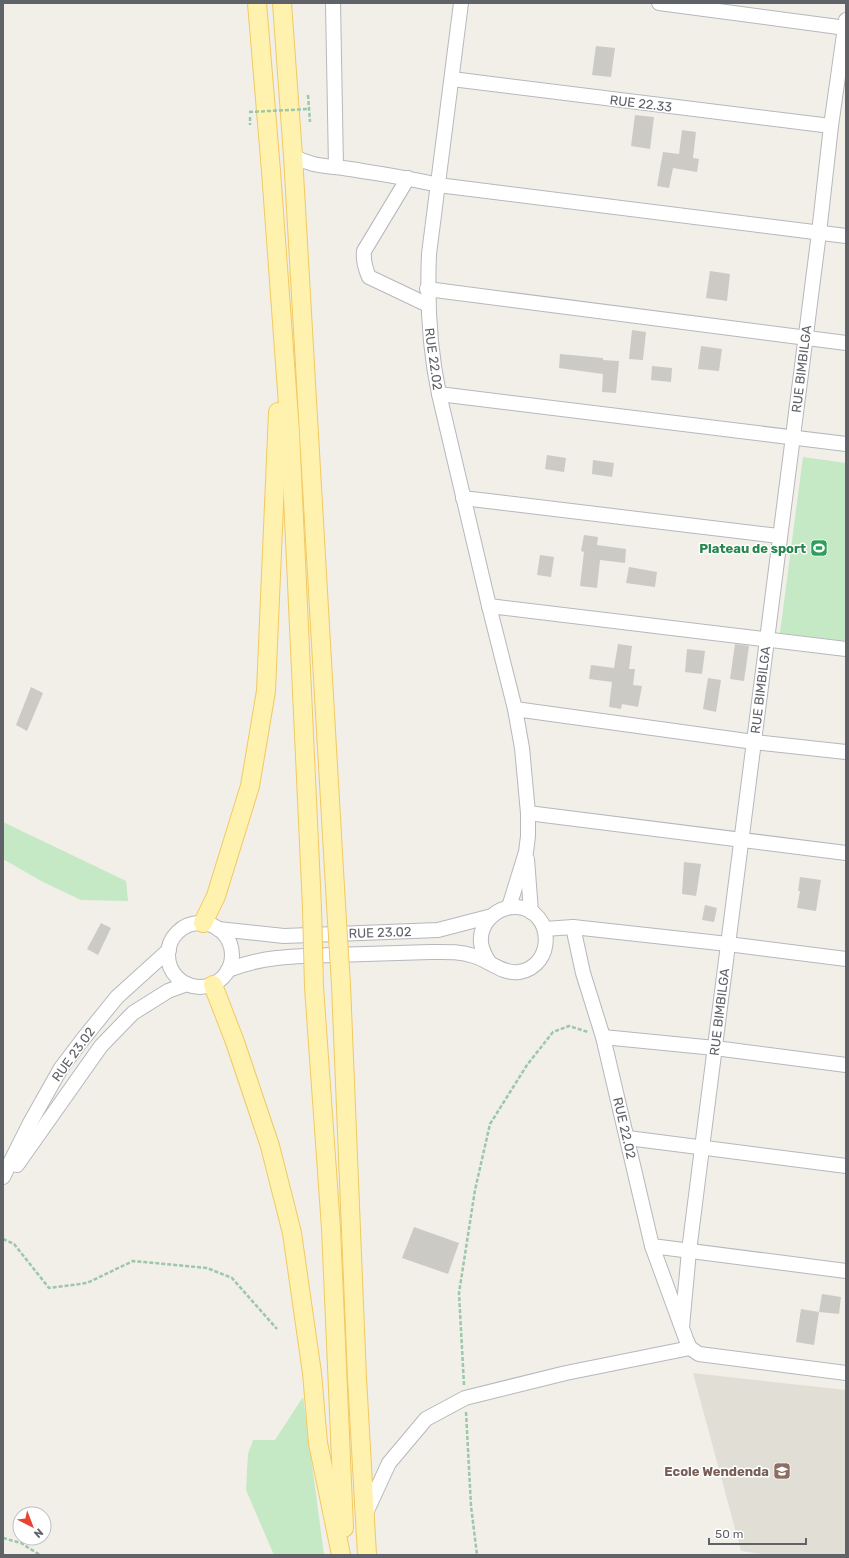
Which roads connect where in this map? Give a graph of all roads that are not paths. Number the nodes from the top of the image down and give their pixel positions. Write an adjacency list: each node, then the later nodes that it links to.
1 (254, 3): 9 (main road)
2 (257, 3): 9 (main road)
3 (282, 3): 10 (main road)
4 (285, 3): 10 (main road)
5 (334, 3): 14 (street)
6 (461, 3): 11 (street, RUE 22.02)
7 (659, 3): 8 (street)
8 (846, 25): 12 (street, RUE BIMBILGA)
9 (259, 27): 21 (main road)
10 (284, 33): 13 (main road)
11 (452, 79): 12 (street, RUE 22.33); 16 (street, RUE 22.02)
12 (831, 126): 17 (street, RUE BIMBILGA)
13 (294, 156): 14 (street); 66 (main road, bridge)
14 (336, 167): 15 (street)
15 (408, 178): 16 (street); 20 (street)
16 (438, 185): 17 (street); 19 (street, RUE 22.02)
17 (819, 233): 18 (street); 22 (street, RUE BIMBILGA)
18 (846, 236)
19 (427, 289): 20 (street, RUE 22.02); 22 (street)
20 (428, 305): 24 (street, RUE 22.02)
21 (282, 323): 42 (main road); 68 (main road, bridge)
22 (805, 338): 23 (street); 25 (street, RUE BIMBILGA)
23 (846, 343)
24 (439, 394): 25 (street); 27 (street, RUE 22.02)
25 (792, 437): 26 (street); 28 (street, RUE BIMBILGA)
26 (846, 444)
27 (463, 498): 28 (street); 29 (street, RUE 22.02)
28 (779, 536): 30 (street, RUE BIMBILGA)
29 (489, 606): 30 (street); 32 (street, RUE 22.02)
30 (766, 639): 31 (street); 33 (street, RUE BIMBILGA)
31 (846, 649)
32 (515, 709): 33 (street); 35 (street)
33 (754, 742): 34 (street); 36 (street, RUE BIMBILGA)
34 (846, 752)
35 (528, 813): 36 (street); 37 (street)
36 (741, 839): 38 (street); 45 (street, RUE BIMBILGA)
37 (526, 852): 39 (street); 40 (street)
38 (846, 853)
39 (509, 907): 40 (street); 41 (street, RUE 23.02)
40 (531, 912): 44 (street)
41 (492, 916): 42 (street, RUE 23.02); 48 (street)
42 (211, 926): 46 (street, RUE 23.02); 49 (street)
43 (573, 927): 44 (street); 45 (street); 52 (street, RUE 22.02)
44 (545, 929): 48 (street, RUE 23.02)
45 (728, 944): 47 (street); 53 (street, RUE BIMBILGA)
46 (169, 950): 50 (street); 58 (street, RUE 23.02)
47 (846, 958)
48 (490, 962): 49 (street, RUE 23.02)
49 (228, 970): 51 (street, RUE 23.02)
50 (187, 984): 51 (street, RUE 23.02); 59 (street, RUE 23.02)
51 (213, 985): 67 (main road)
52 (603, 1037): 53 (street); 55 (street, RUE 22.02)
53 (715, 1048): 54 (street); 56 (street, RUE BIMBILGA)
54 (846, 1065)
55 (628, 1138): 56 (street); 60 (street, RUE 22.02)
56 (702, 1148): 57 (street); 61 (street, RUE BIMBILGA)
57 (846, 1166)
58 (3, 1177)
59 (3, 1183)
60 (652, 1246): 61 (street); 63 (street, RUE 22.02)
61 (689, 1252): 62 (street); 63 (street, RUE BIMBILGA)
62 (846, 1271)
63 (682, 1327): 64 (street, RUE BIMBILGA)
64 (695, 1351): 65 (street); 66 (street)
65 (846, 1373)
66 (365, 1515): 69 (main road)
67 (341, 1555)
68 (345, 1555)
69 (367, 1555)

